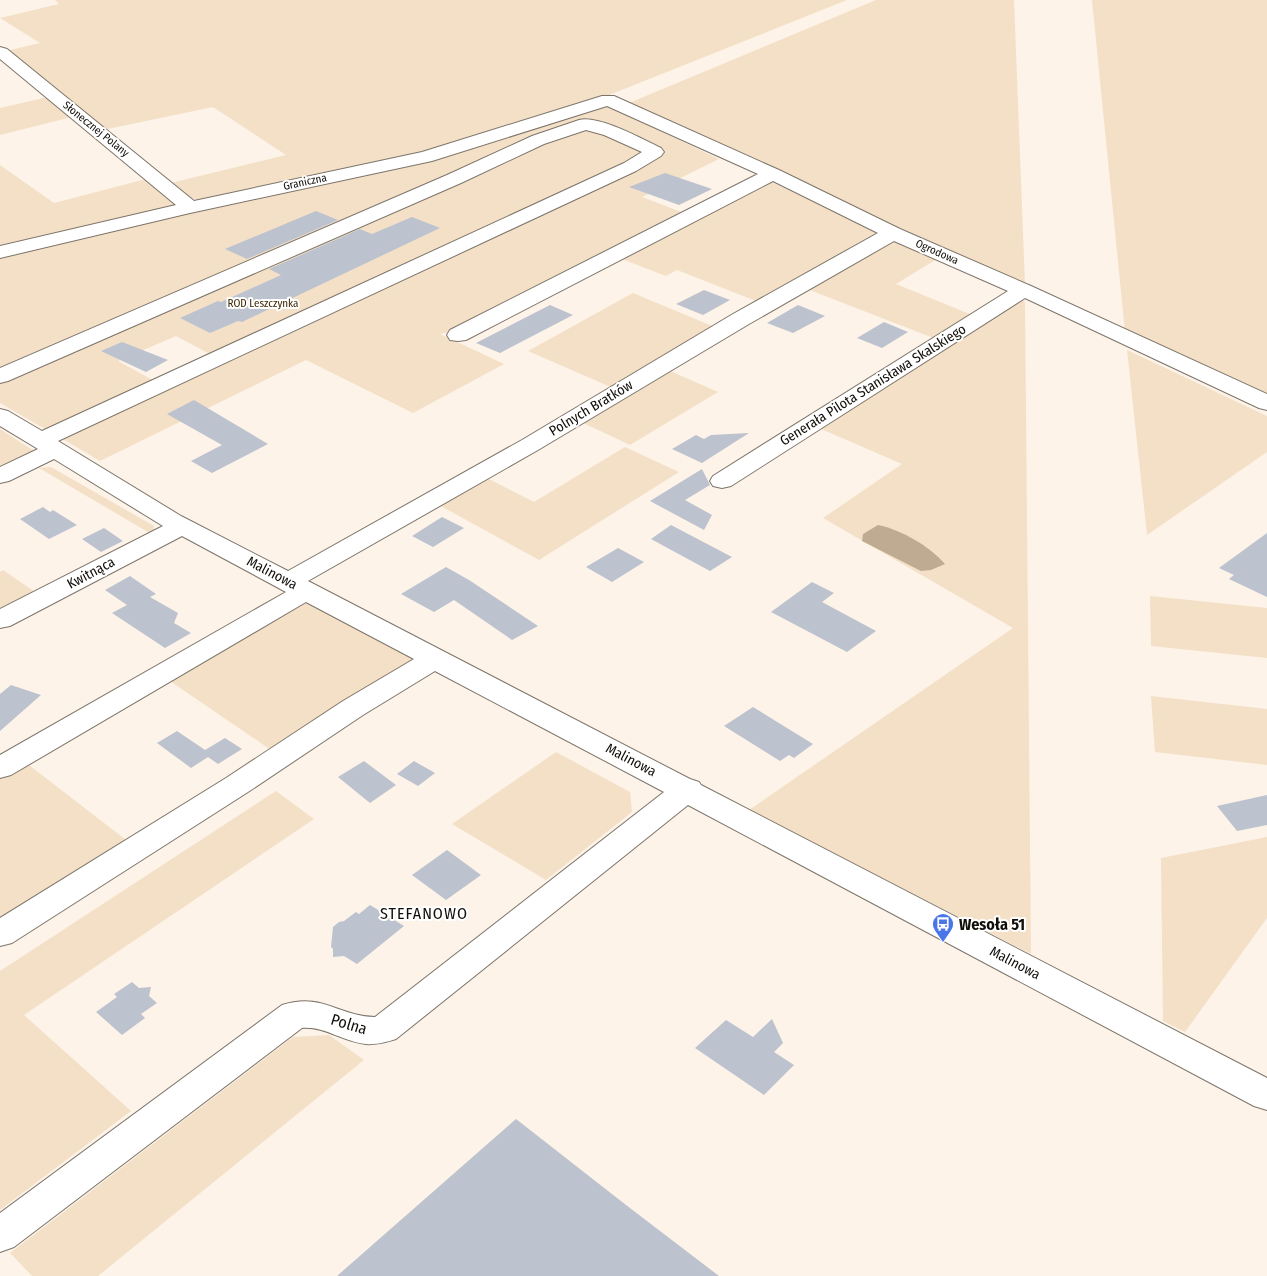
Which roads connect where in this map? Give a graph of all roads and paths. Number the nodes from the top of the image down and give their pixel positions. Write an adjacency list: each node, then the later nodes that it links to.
1 (1, 52): 4 (street, Słonecznej Polany)
2 (608, 100): 3 (street, Ogrodowa); 4 (street, Graniczna)
3 (773, 174): 5 (street, Ogrodowa); 8 (street)
4 (190, 207): 6 (street, Graniczna)
5 (893, 233): 7 (street, Ogrodowa); 16 (street, Polnych Bratków)
6 (0, 252)
7 (1024, 290): 10 (street, Ogrodowa); 14 (street, Generała Pilota Stanisława Skalskiego)
8 (458, 335)
9 (0, 376): 12 (street)
10 (1267, 403)
11 (0, 416): 12 (street, Malinowa)
12 (48, 445): 13 (street); 15 (street, Malinowa)
13 (0, 476)
14 (722, 481)
15 (182, 526): 16 (street, Malinowa); 17 (street, Kwitnąca)
16 (297, 587): 18 (street, Malinowa); 19 (street, Polnych Bratków)
17 (0, 620)
18 (436, 658): 20 (street, Malinowa); 21 (street)
19 (0, 768)
20 (688, 790): 22 (street, Malinowa); 23 (street, Polna)
21 (0, 934)
22 (1267, 1095)
23 (0, 1235)

